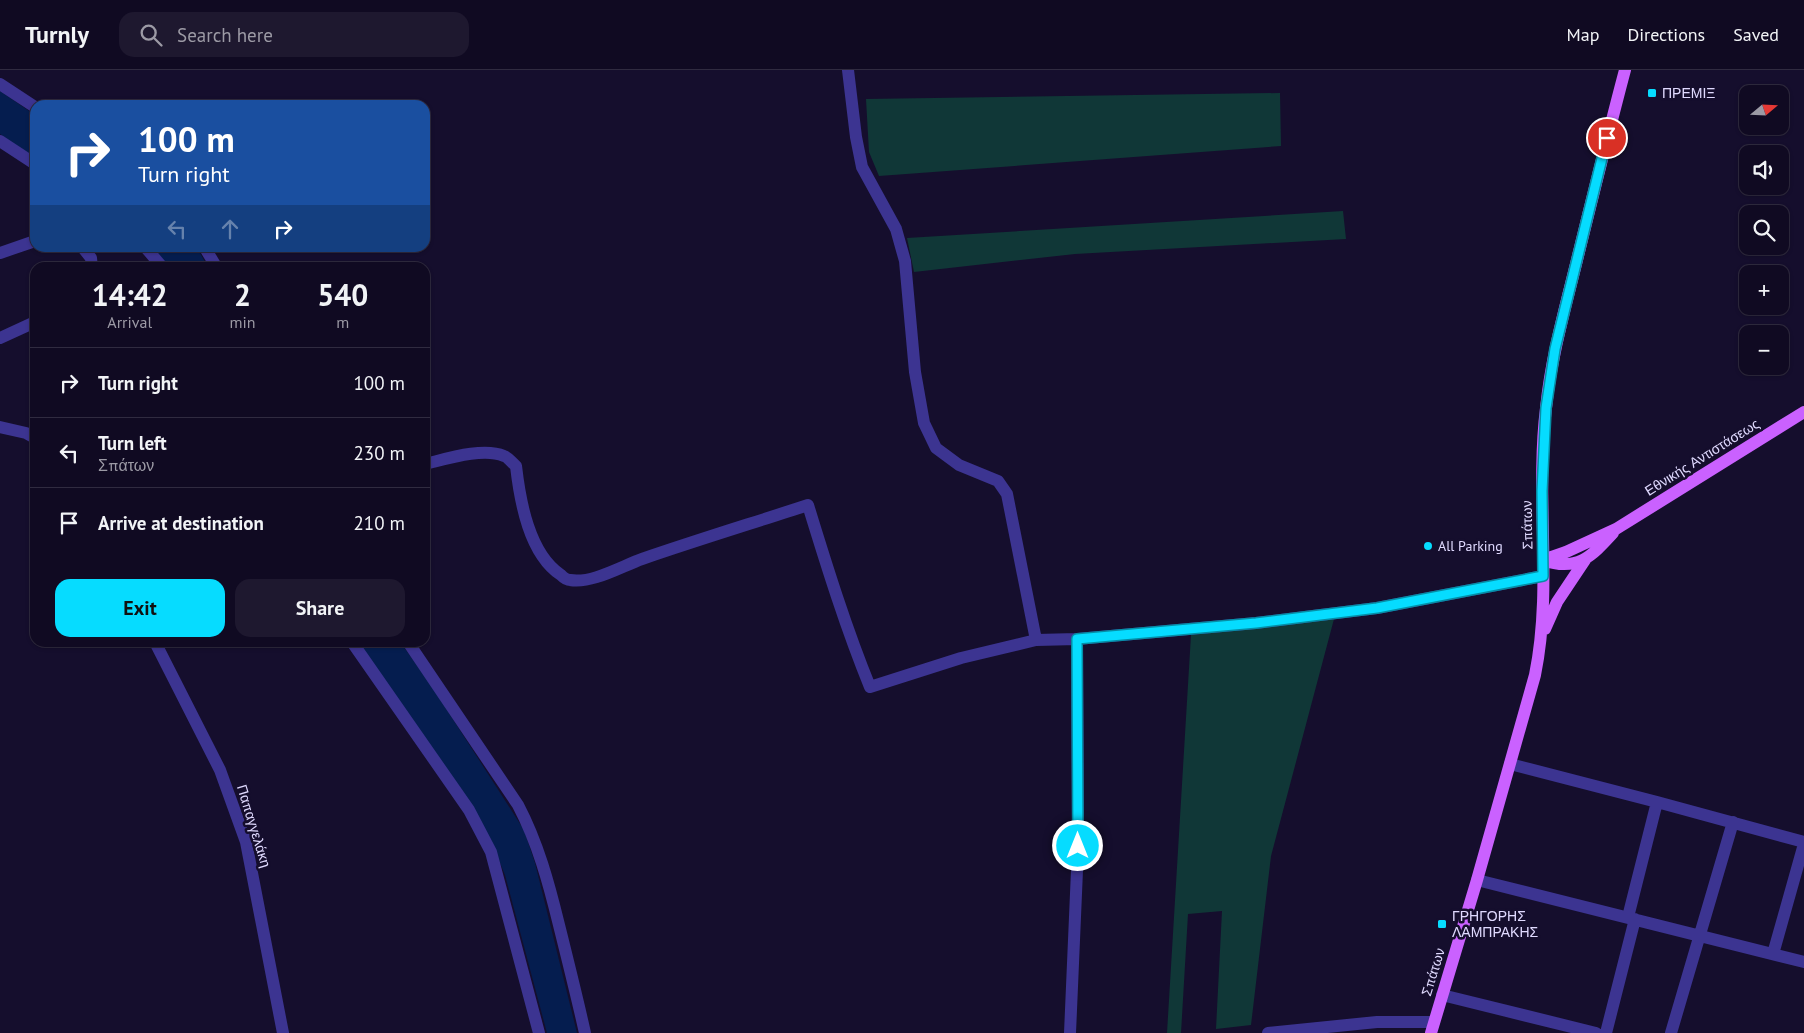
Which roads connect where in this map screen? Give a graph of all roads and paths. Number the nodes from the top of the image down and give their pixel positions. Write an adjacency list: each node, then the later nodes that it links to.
1 (848, 70): 23 (street)
2 (1625, 70): 18 (main road, Σπάτων)
3 (0, 84): 4 (street)
4 (30, 104)
5 (0, 141): 6 (street)
6 (30, 161)
7 (30, 243): 9 (street)
8 (149, 252): 10 (street)
9 (0, 253)
10 (158, 262)
11 (30, 324): 12 (street)
12 (0, 338)
13 (1804, 412): 17 (main road, Εθνικής Αντιστάσεως)
14 (0, 428): 15 (street)
15 (30, 435)
16 (430, 463): 23 (street)
17 (1616, 529): 18 (main road, Εθνικής Αντιστάσεως); 19 (main road, Εθνικής Αντιστάσεως)
18 (1543, 560): 19 (main road); 20 (main road, Σπάτων)
19 (1585, 560): 21 (main road, Εθνικής Αντιστάσεως)
20 (1543, 576): 21 (main road, Σπάτων); 22 (street)
21 (1541, 638): 27 (main road, Σπάτων)
22 (1077, 639): 23 (street); 41 (street)
23 (1036, 640)
24 (158, 647): 38 (street, Παπαγγελάκη)
25 (355, 647): 39 (street)
26 (411, 647): 40 (street)
27 (1510, 764): 28 (street); 31 (main road, Σπάτων)
28 (1657, 802): 29 (street); 32 (street)
29 (1733, 822): 30 (street); 33 (street)
30 (1804, 843): 34 (street)
31 (1478, 880): 32 (street); 36 (main road, Σπάτων)
32 (1632, 918): 33 (street); 44 (street)
33 (1699, 935): 34 (street); 45 (street)
34 (1773, 954): 35 (street)
35 (1804, 962)
36 (1442, 994): 37 (main road, Σπάτων); 43 (street)
37 (1432, 1028): 42 (street)
38 (283, 1033)
39 (539, 1033)
40 (585, 1033)
41 (1070, 1033)
42 (1268, 1033)
43 (1596, 1033)
44 (1606, 1033)
45 (1671, 1033)

